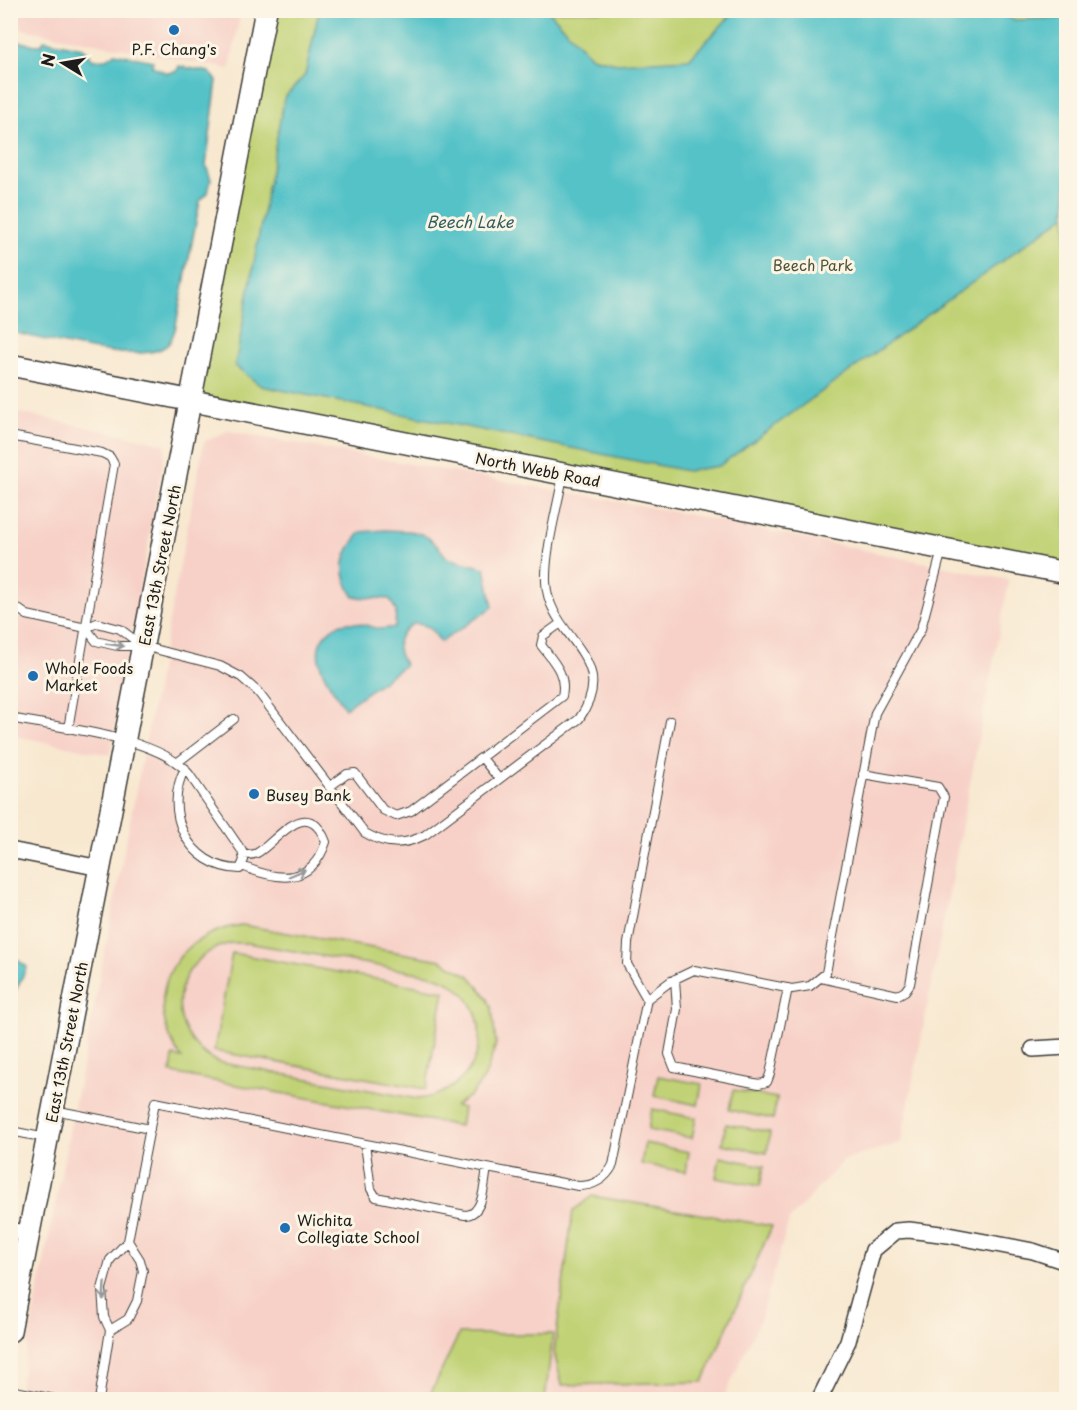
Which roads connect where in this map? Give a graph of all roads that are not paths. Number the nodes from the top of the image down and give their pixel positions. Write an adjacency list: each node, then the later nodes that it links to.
1 (266, 10): 3 (main road, East 13th Street North)
2 (10, 365): 3 (main road, North Webb Road)
3 (191, 400): 5 (main road, North Webb Road); 11 (main road, East 13th Street North)
4 (11, 436): 10 (lane)
5 (563, 474): 6 (main road, North Webb Road); 9 (lane)
6 (942, 548): 7 (main road, North Webb Road); 20 (lane)
7 (1066, 573)
8 (10, 603): 10 (lane)
9 (561, 623): 17 (lane); 21 (lane)
10 (86, 628): 11 (lane, one-way to 11); 11 (lane); 15 (lane)
11 (143, 646): 16 (main road, East 13th Street North); 22 (lane)
12 (10, 718): 15 (lane)
13 (234, 719): 18 (lane)
14 (670, 721): 30 (lane)
15 (68, 729): 16 (lane)
16 (125, 741): 18 (lane); 26 (main road, East 13th Street North)
17 (482, 758): 21 (lane); 22 (lane)
18 (178, 762): 19 (lane)
19 (184, 768): 24 (lane); 25 (lane)
20 (863, 774): 27 (lane); 27 (lane)
21 (499, 779): 22 (lane)
22 (329, 787)
23 (10, 850): 26 (street)
24 (243, 855): 25 (lane); 25 (lane, one-way to 24)
25 (242, 866)
26 (100, 868): 33 (main road, East 13th Street North)
27 (821, 978): 29 (lane)
28 (675, 979): 29 (lane); 29 (lane); 30 (lane)
29 (788, 988)
30 (647, 999): 38 (lane)
31 (1066, 1047): 32 (street)
32 (1033, 1049)
33 (53, 1110): 35 (lane); 36 (main road, East 13th Street North)
34 (10, 1128): 36 (lane)
35 (150, 1129): 37 (lane); 40 (lane)
36 (48, 1138): 39 (main road, East 13th Street North)
37 (365, 1144): 38 (lane); 38 (lane)
38 (487, 1168)
39 (20, 1232): 43 (main road, East 13th Street North)
40 (128, 1241): 42 (lane, one-way to 42); 42 (lane)
41 (1066, 1262): 47 (street)
42 (111, 1330): 46 (lane)
43 (10, 1331)
44 (10, 1390): 45 (lane)
45 (59, 1400)
46 (99, 1400)
47 (819, 1400)

